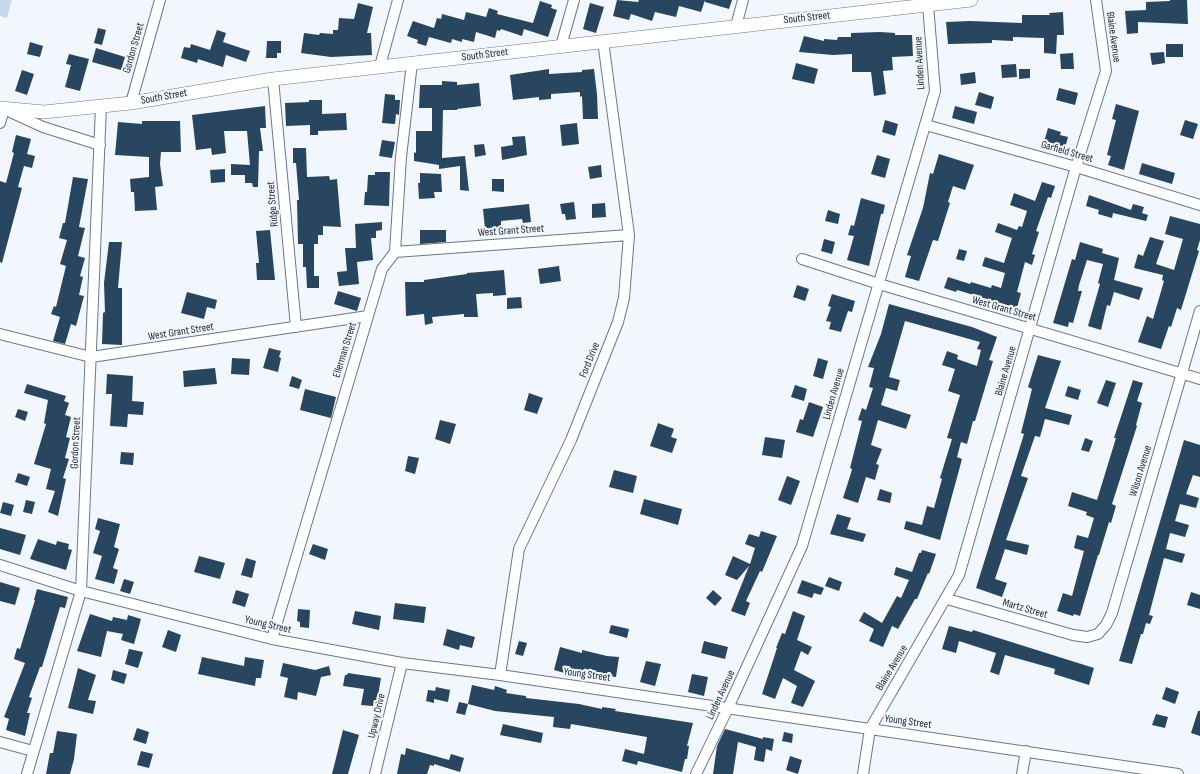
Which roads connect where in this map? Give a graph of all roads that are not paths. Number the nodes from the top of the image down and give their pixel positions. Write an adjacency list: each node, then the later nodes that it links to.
1 (160, 0): 14 (street, Gordon Street)
2 (398, 0): 12 (street)
3 (574, 0): 10 (street)
4 (744, 0): 8 (street)
5 (966, 0): 7 (street, South Street)
6 (1096, 0): 20 (street, Blaine Avenue)
7 (928, 5): 8 (street, South Street); 18 (street, Linden Avenue)
8 (736, 26): 9 (street, South Street)
9 (603, 41): 10 (street, South Street); 22 (street, Ford Drive)
10 (562, 46): 11 (street, South Street)
11 (412, 63): 12 (street, South Street); 23 (street)
12 (380, 66): 13 (street, South Street)
13 (273, 79): 14 (street, South Street); 28 (street, Ridge Street)
14 (130, 103): 15 (street, South Street)
15 (101, 106): 16 (street, South Street); 19 (street, Gordon Street)
16 (2, 108): 17 (street); 19 (street)
17 (0, 123)
18 (926, 125): 20 (street, Garfield Street); 25 (street, Linden Avenue)
19 (100, 145): 31 (street, Gordon Street)
20 (1076, 167): 21 (street, Garfield Street); 29 (street, Blaine Avenue)
21 (1200, 205)
22 (629, 234): 23 (street, West Grant Street); 40 (street, Ford Drive)
23 (395, 252): 27 (street, Ellerman Street)
24 (802, 259): 25 (street, West Grant Street)
25 (879, 284): 29 (street, West Grant Street); 41 (street, Linden Avenue)
26 (1200, 311): 32 (street, Wilson Avenue)
27 (368, 316): 28 (street, West Grant Street); 38 (street, Ellerman Street)
28 (296, 327): 31 (street, West Grant Street)
29 (1030, 329): 32 (street, West Grant Street); 36 (street, Blaine Avenue)
30 (0, 334): 31 (street, West Grant Street)
31 (91, 358): 35 (street, Gordon Street)
32 (1182, 374): 33 (street, West Grant Street); 37 (street, Wilson Avenue)
33 (1200, 379)
34 (0, 565): 35 (street, Young Street)
35 (81, 591): 38 (street, Young Street); 44 (street, Gordon Street)
36 (947, 599): 37 (street, Martz Street); 42 (street, Blaine Avenue)
37 (1098, 634)
38 (272, 639): 39 (street, Young Street)
39 (402, 663): 40 (street, Young Street); 47 (street, Upway Drive)
40 (500, 675): 41 (street, Young Street)
41 (728, 708): 42 (street, Young Street); 48 (street, Linden Avenue)
42 (870, 729): 45 (street, Young Street); 49 (street)
43 (0, 742): 44 (street)
44 (34, 751): 46 (street, Gordon Street)
45 (1026, 751): 50 (street); 51 (street, Young Street)
46 (27, 774)
47 (375, 774)
48 (696, 774)
49 (863, 774)
50 (1022, 774)
51 (1178, 774)

